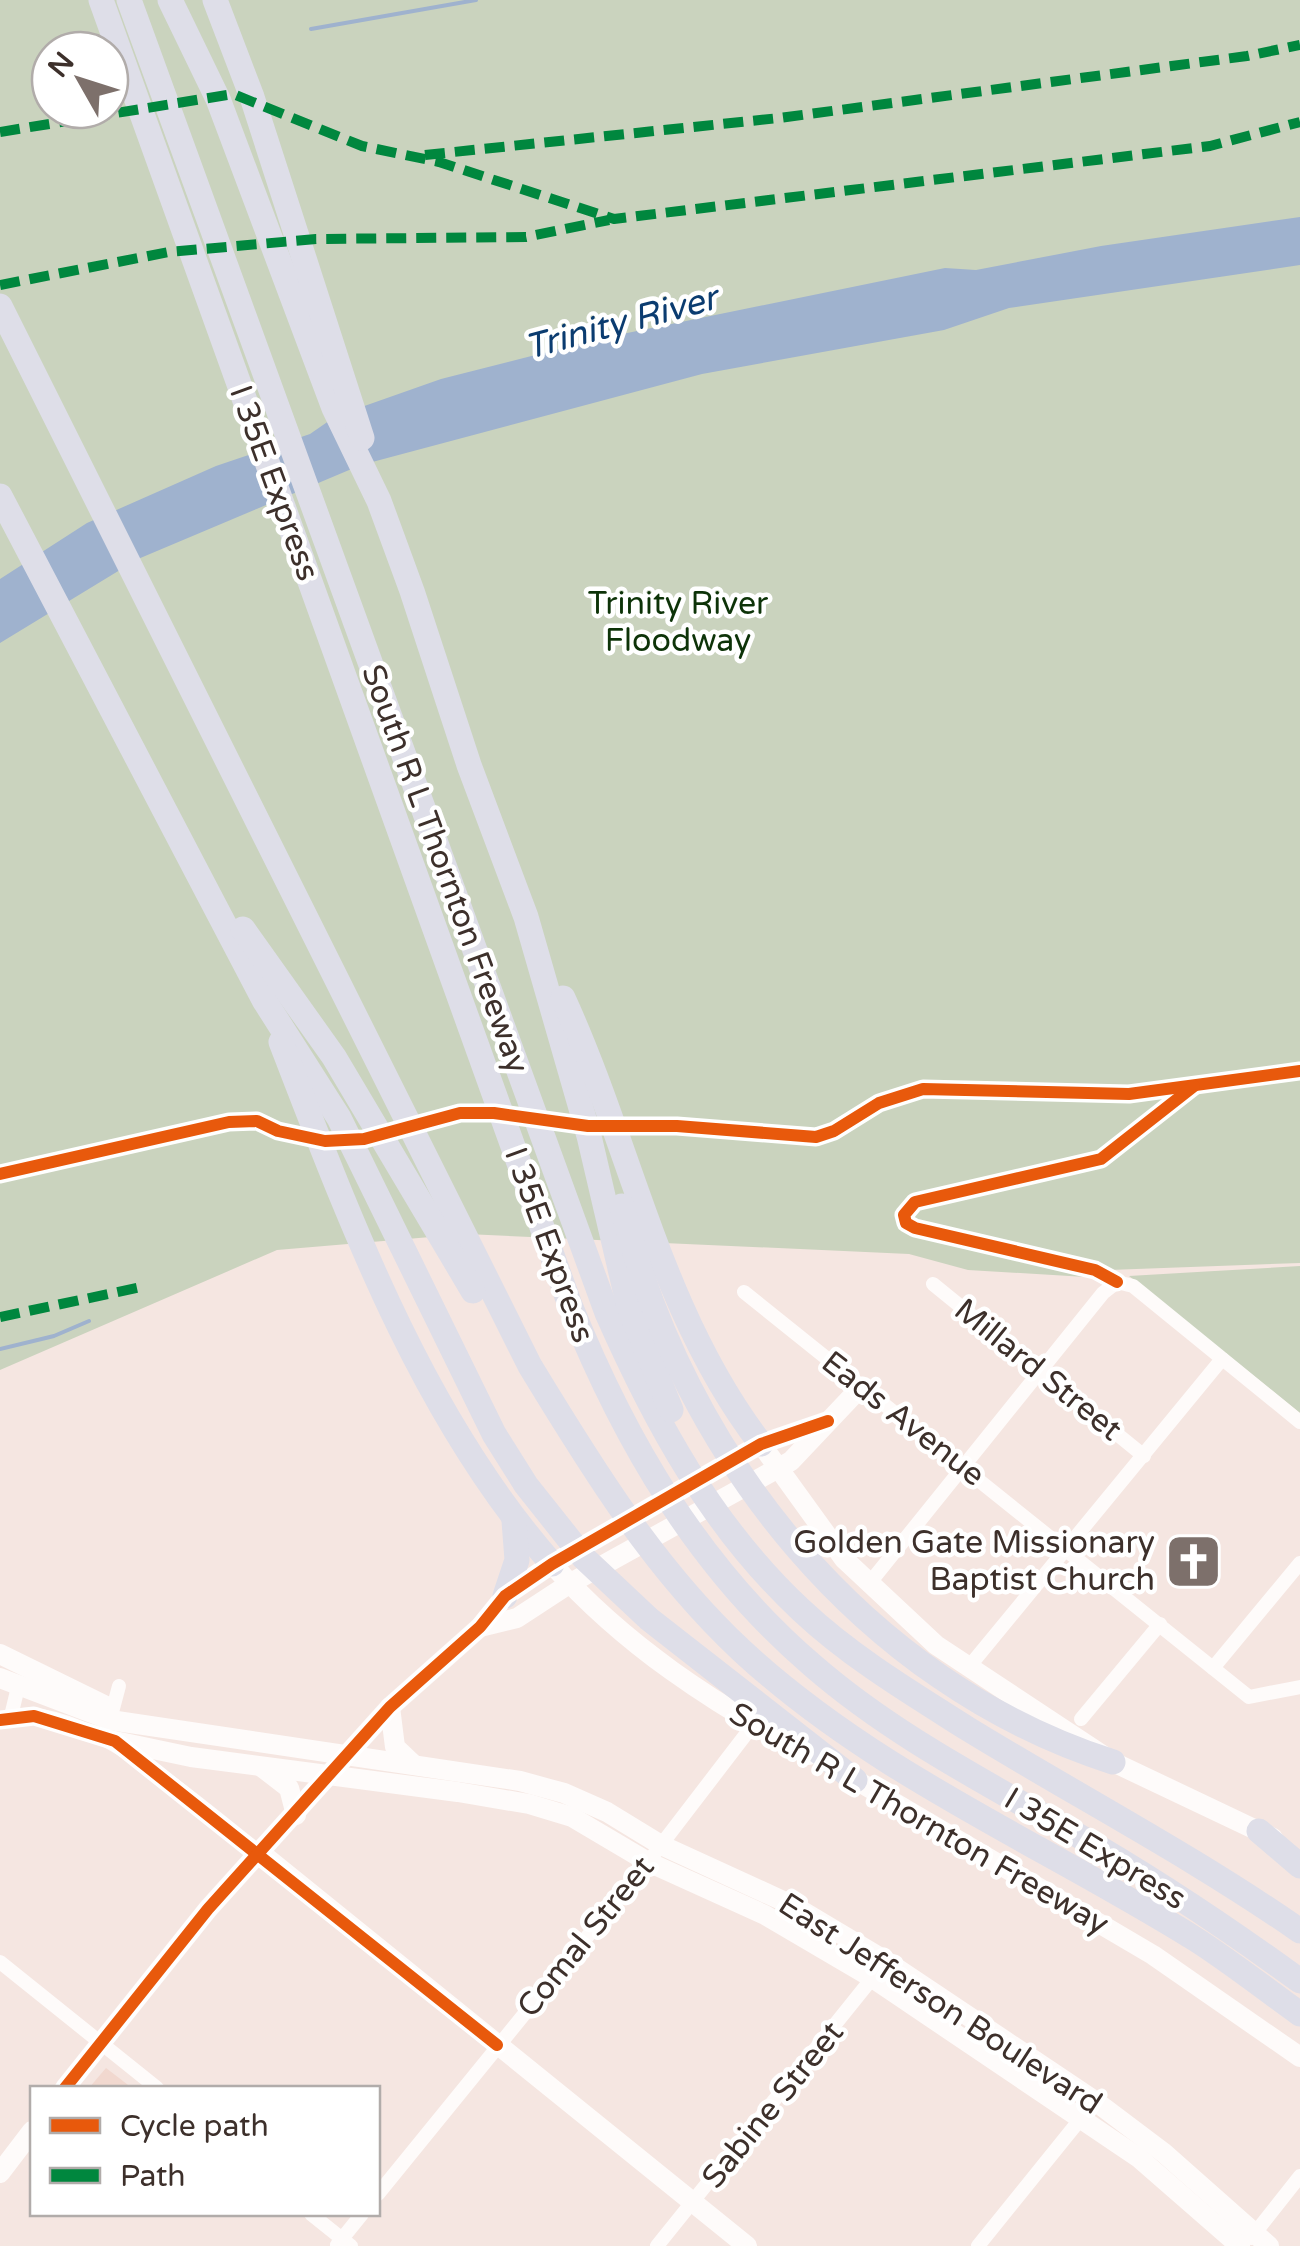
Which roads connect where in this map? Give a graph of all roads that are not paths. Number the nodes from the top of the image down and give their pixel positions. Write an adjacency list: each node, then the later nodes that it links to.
1 (101, 0): 62 (highway, I 35E Express)
2 (130, 0): 26 (highway, South R L Thornton Freeway)
3 (170, 0): 6 (highway)
4 (187, 0): 6 (highway)
5 (215, 0): 9 (highway)
6 (288, 284): 9 (highway)
7 (0, 306): 16 (highway, South R L Thornton Freeway)
8 (0, 496): 10 (highway)
9 (379, 501): 11 (highway)
10 (95, 676): 12 (highway); 16 (highway)
11 (526, 918): 13 (highway); 26 (highway)
12 (264, 1000): 27 (highway); 52 (highway)
13 (565, 1002): 22 (highway); 26 (highway)
14 (933, 1284): 18 (street, Millard Street)
15 (744, 1292): 19 (street, Eads Avenue)
16 (497, 1318): 63 (highway, South R L Thornton Freeway)
17 (1222, 1360): 18 (street); 21 (street); 23 (street)
18 (1043, 1371): 23 (street, Millard Street); 25 (street)
19 (862, 1387): 20 (main road); 25 (street, Eads Avenue)
20 (828, 1421): 22 (main road); 24 (main road)
21 (1300, 1422)
22 (761, 1444): 24 (main road); 29 (main road)
23 (1144, 1456): 28 (street)
24 (778, 1468): 31 (main road); 32 (main road)
25 (965, 1468): 28 (street, Eads Avenue); 32 (street)
26 (736, 1508): 48 (highway); 59 (highway)
27 (514, 1521): 29 (highway); 33 (highway)
28 (1066, 1548): 34 (street, Eads Avenue); 37 (street)
29 (552, 1564): 31 (main road, South R L Thornton Freeway); 33 (main road)
30 (1297, 1570): 38 (street)
31 (569, 1584): 35 (main road); 46 (main road, South R L Thornton Freeway)
32 (868, 1584): 37 (main road)
33 (505, 1596): 35 (main road)
34 (1160, 1624): 38 (street, Eads Avenue); 44 (street)
35 (480, 1627): 42 (main road)
36 (0, 1654): 45 (main road)
37 (968, 1668): 48 (main road)
38 (1213, 1668): 41 (street, Eads Avenue)
39 (9, 1683): 43 (street); 45 (main road, East Jefferson Boulevard)
40 (119, 1686): 45 (street)
41 (1300, 1686)
42 (390, 1708): 47 (main road); 49 (main road)
43 (5, 1718): 45 (street)
44 (1081, 1719)
45 (112, 1723): 47 (main road, East Jefferson Boulevard); 50 (main road, East Jefferson Boulevard); 57 (street)
46 (753, 1724): 52 (main road, South R L Thornton Freeway); 55 (street, Comal Street)
47 (347, 1755): 49 (main road, East Jefferson Boulevard); 51 (main road)
48 (1113, 1762): 54 (main road)
49 (414, 1765): 55 (main road, East Jefferson Boulevard)
50 (261, 1768): 51 (main road, East Jefferson Boulevard); 53 (main road)
51 (329, 1777): 53 (main road); 55 (main road, East Jefferson Boulevard)
52 (855, 1780): 66 (main road, South R L Thornton Freeway)
53 (296, 1815): 57 (main road)
54 (1259, 1831): 56 (main road); 58 (highway)
55 (655, 1853): 61 (main road, East Jefferson Boulevard); 65 (street, Comal Street)
56 (1300, 1853)
57 (262, 1854): 64 (main road); 65 (main road)
58 (1300, 1866)
59 (1300, 1932)
60 (0, 1962): 64 (street)
61 (880, 1970): 69 (main road, East Jefferson Boulevard); 74 (street, Sabine Street)
62 (1300, 1980)
63 (1300, 2014)
64 (100, 2042): 67 (main road); 68 (street)
65 (497, 2045): 73 (street, Comal Street); 74 (main road)
66 (1300, 2058)
67 (67, 2086)
68 (155, 2086)
69 (1088, 2109): 77 (main road, East Jefferson Boulevard); 81 (street)
70 (30, 2134): 71 (main road)
71 (0, 2173)
72 (1300, 2176): 77 (street)
73 (380, 2191)
74 (693, 2202): 79 (street, Sabine Street); 80 (main road)
75 (313, 2216): 78 (street)
76 (361, 2216): 78 (street)
77 (1252, 2243)
78 (343, 2244)
79 (657, 2246)
80 (747, 2246)
81 (978, 2246)

